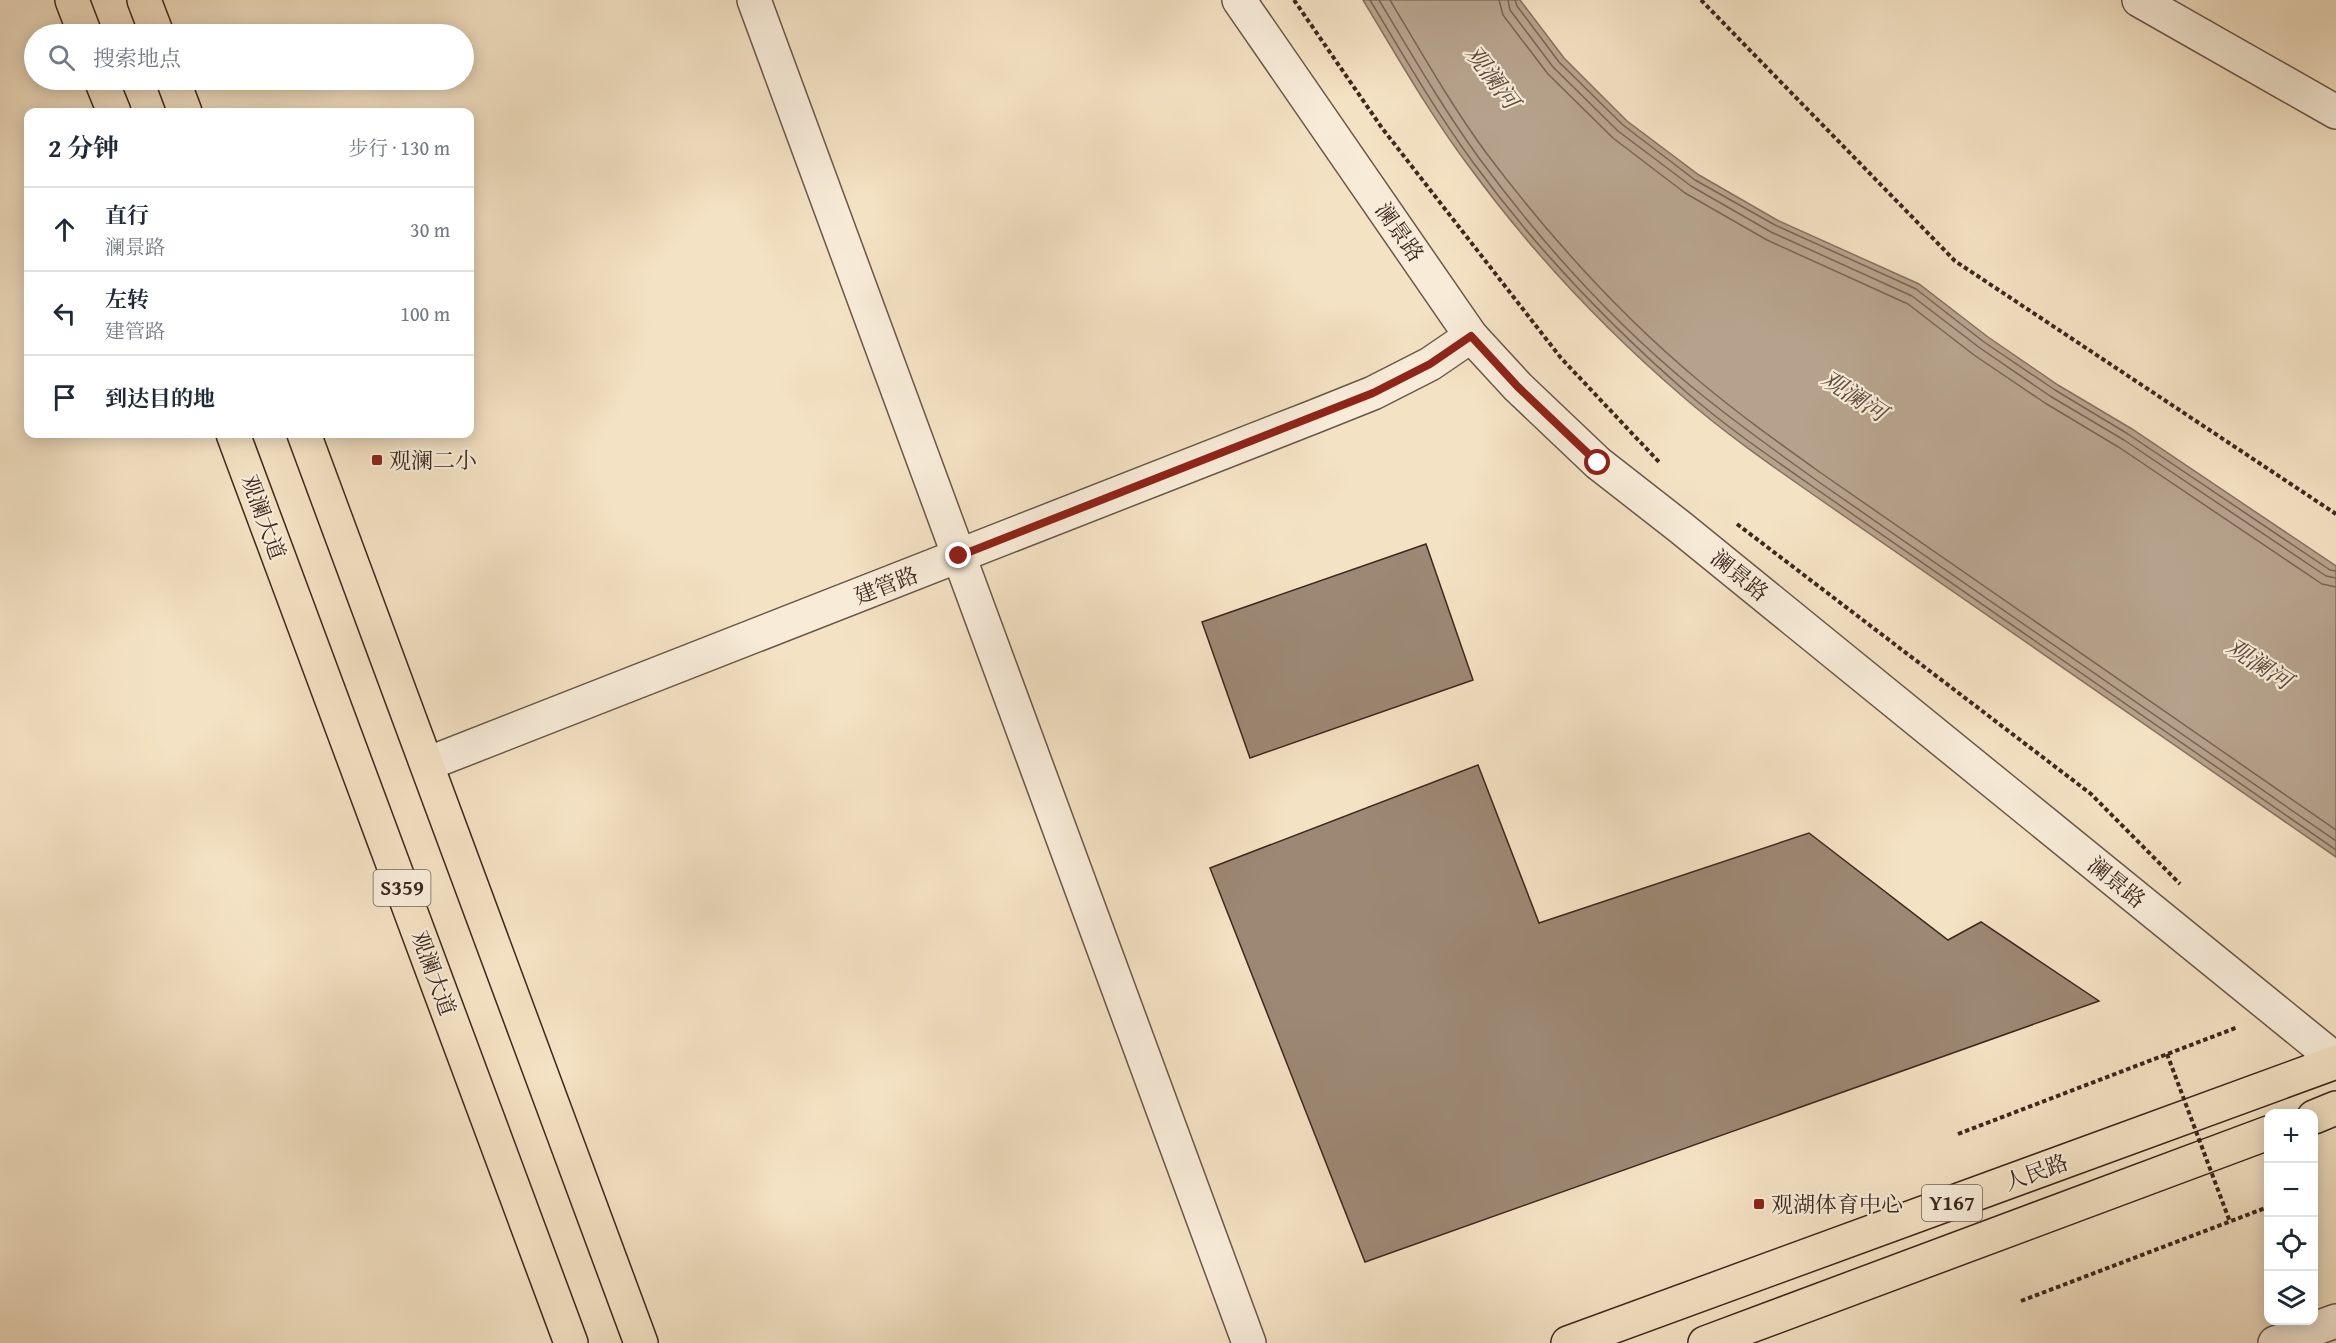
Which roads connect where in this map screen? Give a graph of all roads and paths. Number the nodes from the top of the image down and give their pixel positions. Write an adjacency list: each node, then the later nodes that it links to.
1 (72, 0): 8 (main road)
2 (144, 0): 9 (main road)
3 (754, 0): 21 (street)
4 (1239, 0): 15 (street, 澜景路)
5 (1294, 0): 18 (path)
6 (1701, 0): 19 (path)
7 (2139, 0): 14 (street)
8 (81, 24)
9 (153, 24)
10 (105, 90): 12 (main road)
11 (177, 90): 13 (main road)
12 (112, 108)
13 (184, 108)
14 (2336, 112)
15 (1471, 336): 21 (street, 建管路); 26 (street, 澜景路)
16 (234, 438): 35 (main road, 观澜大道 / S359)
17 (305, 438): 22 (main road, S359)
18 (1665, 469)
19 (2336, 514)
20 (1731, 520): 23 (path)
21 (959, 556): 22 (street, 建管路); 37 (street)
22 (426, 765): 36 (main road, S359)
23 (2180, 884)
24 (2239, 1027): 25 (path)
25 (2167, 1054): 29 (path); 32 (path, bridge)
26 (2336, 1061): 38 (main road, 人民路 / Y167)
27 (2336, 1108): 28 (main road)
28 (2318, 1115)
29 (1958, 1134)
30 (2264, 1134): 39 (main road, 人民路 / Y167)
31 (2264, 1209): 32 (path)
32 (2230, 1222): 33 (path)
33 (2021, 1301)
34 (2336, 1321): 40 (street)
35 (571, 1343)
36 (641, 1343)
37 (1249, 1343)
38 (1568, 1343)
39 (1705, 1343)
40 (2275, 1343)

